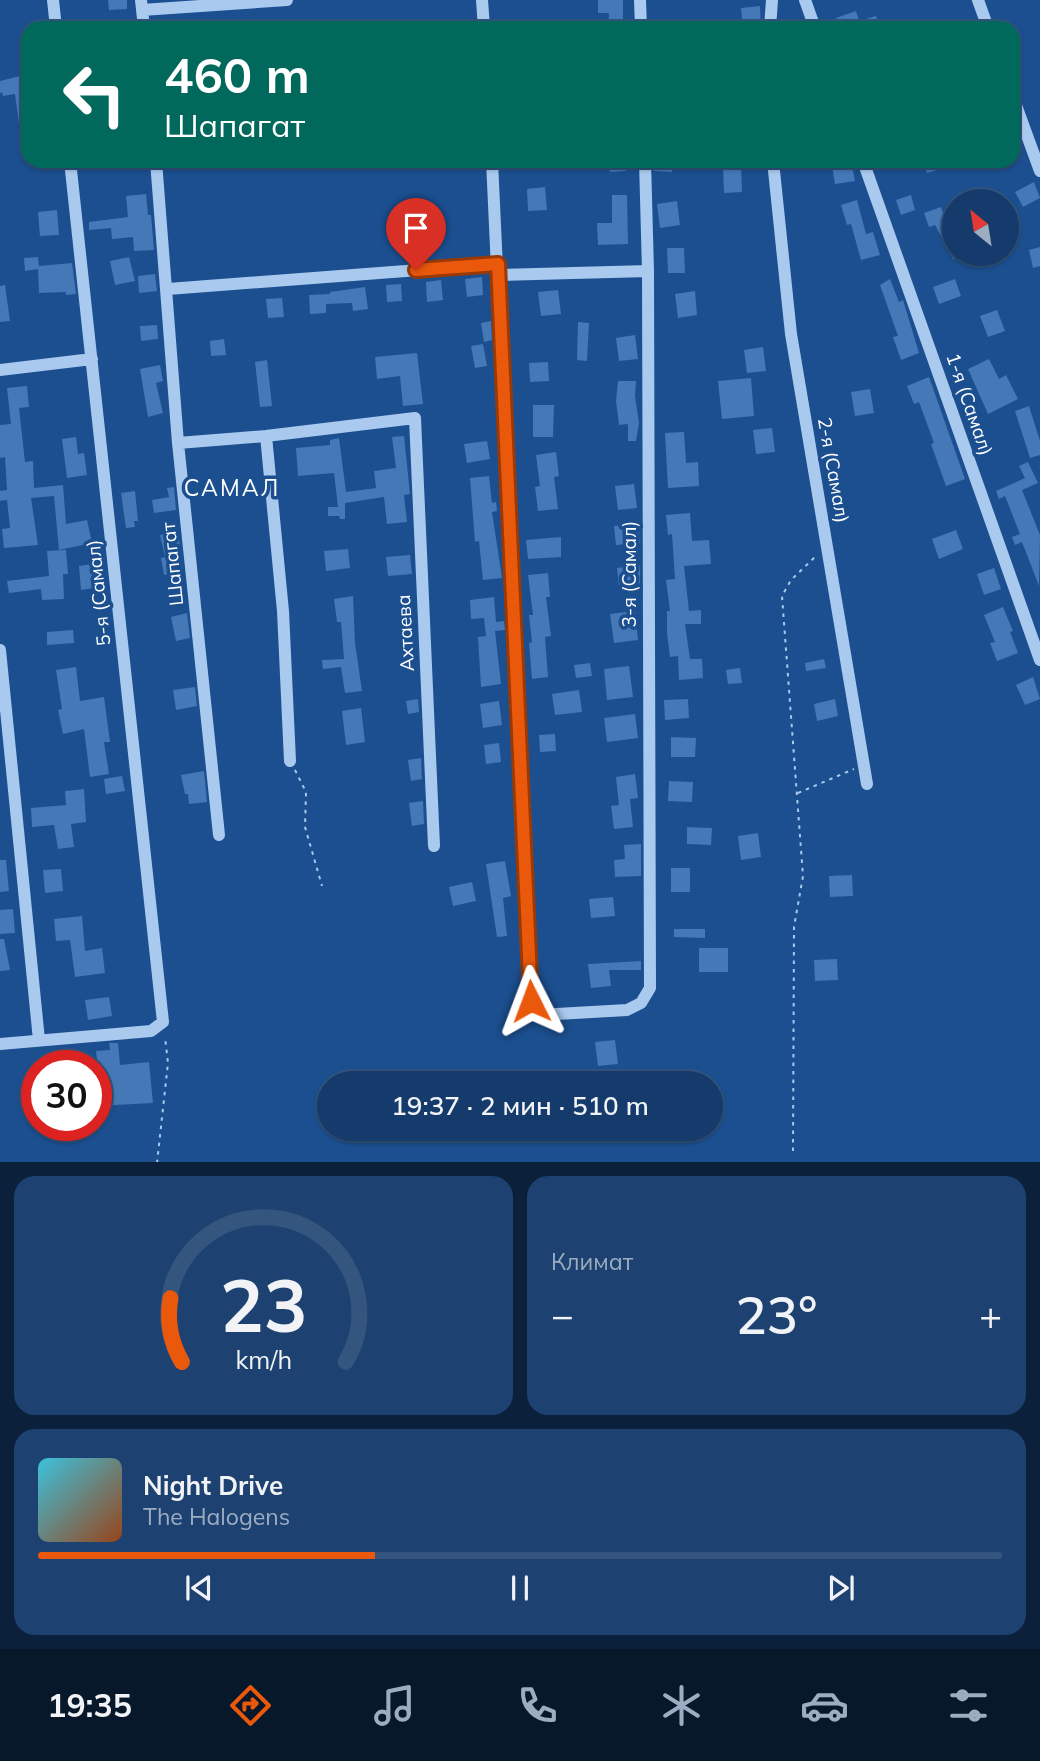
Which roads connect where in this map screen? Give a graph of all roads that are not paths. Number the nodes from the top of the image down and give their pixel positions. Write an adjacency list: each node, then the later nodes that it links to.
1 (53, 0): 9 (street)
2 (287, 0): 8 (street)
3 (482, 0): 10 (street)
4 (640, 0): 11 (street)
5 (772, 0): 12 (street)
6 (805, 0): 13 (street)
7 (978, 0): 14 (street)
8 (142, 5)
9 (55, 21)
10 (484, 21)
11 (641, 21)
12 (770, 21)
13 (812, 21)
14 (986, 21)
15 (1020, 116): 22 (street)
16 (71, 168): 26 (street, 5-я (Самал))
17 (157, 168): 25 (street, Шапагат)
18 (492, 168): 23 (street)
19 (645, 168): 24 (street, 3-я (Самал))
20 (775, 168): 33 (street, 2-я (Самал))
21 (865, 168): 31 (street, 1-я (Самал))
22 (1040, 171)
23 (498, 269): 24 (street); 24 (street, 3-я (Самал)); 25 (street)
24 (648, 271)
25 (168, 289): 29 (street, Шапагат)
26 (92, 359): 27 (street); 36 (street, 5-я (Самал))
27 (0, 370)
28 (267, 436): 29 (street); 32 (street); 35 (street, Ахтаева)
29 (178, 443): 34 (street, Шапагат)
30 (0, 650): 36 (street)
31 (1040, 660)
32 (290, 761)
33 (867, 783)
34 (219, 835)
35 (434, 846)
36 (39, 1040): 37 (street)
37 (0, 1044)

